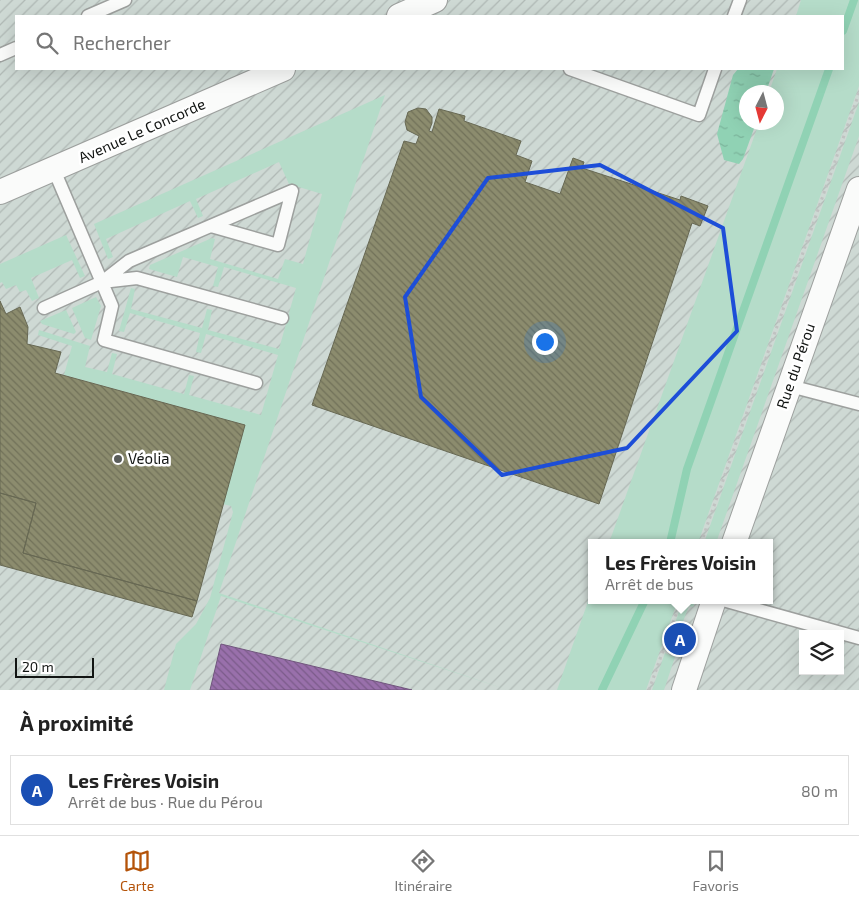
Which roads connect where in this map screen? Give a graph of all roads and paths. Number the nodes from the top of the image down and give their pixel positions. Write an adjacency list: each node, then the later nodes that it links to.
1 (125, 0): 4 (lane)
2 (435, 0): 5 (street)
3 (740, 0): 6 (lane)
4 (90, 15)
5 (401, 15)
6 (734, 15)
7 (15, 48): 8 (lane)
8 (0, 55)
9 (281, 70): 13 (street, Avenue Le Concorde)
10 (573, 70): 11 (lane)
11 (715, 70)
12 (859, 93): 23 (path)
13 (54, 170): 15 (street, Avenue Le Concorde); 17 (lane)
14 (859, 189): 21 (street, Rue du Pérou)
15 (0, 192)
16 (211, 226): 16 (lane); 17 (lane)
17 (102, 282): 18 (lane); 19 (lane); 20 (lane)
18 (44, 308)
19 (282, 318)
20 (256, 384)
21 (790, 386): 22 (lane); 24 (street, Rue du Pérou)
22 (859, 404)
23 (702, 539)
24 (735, 539)
25 (680, 604): 29 (path)
26 (713, 604): 30 (street)
27 (737, 604): 28 (lane)
28 (859, 638)
29 (649, 690)
30 (684, 690)

